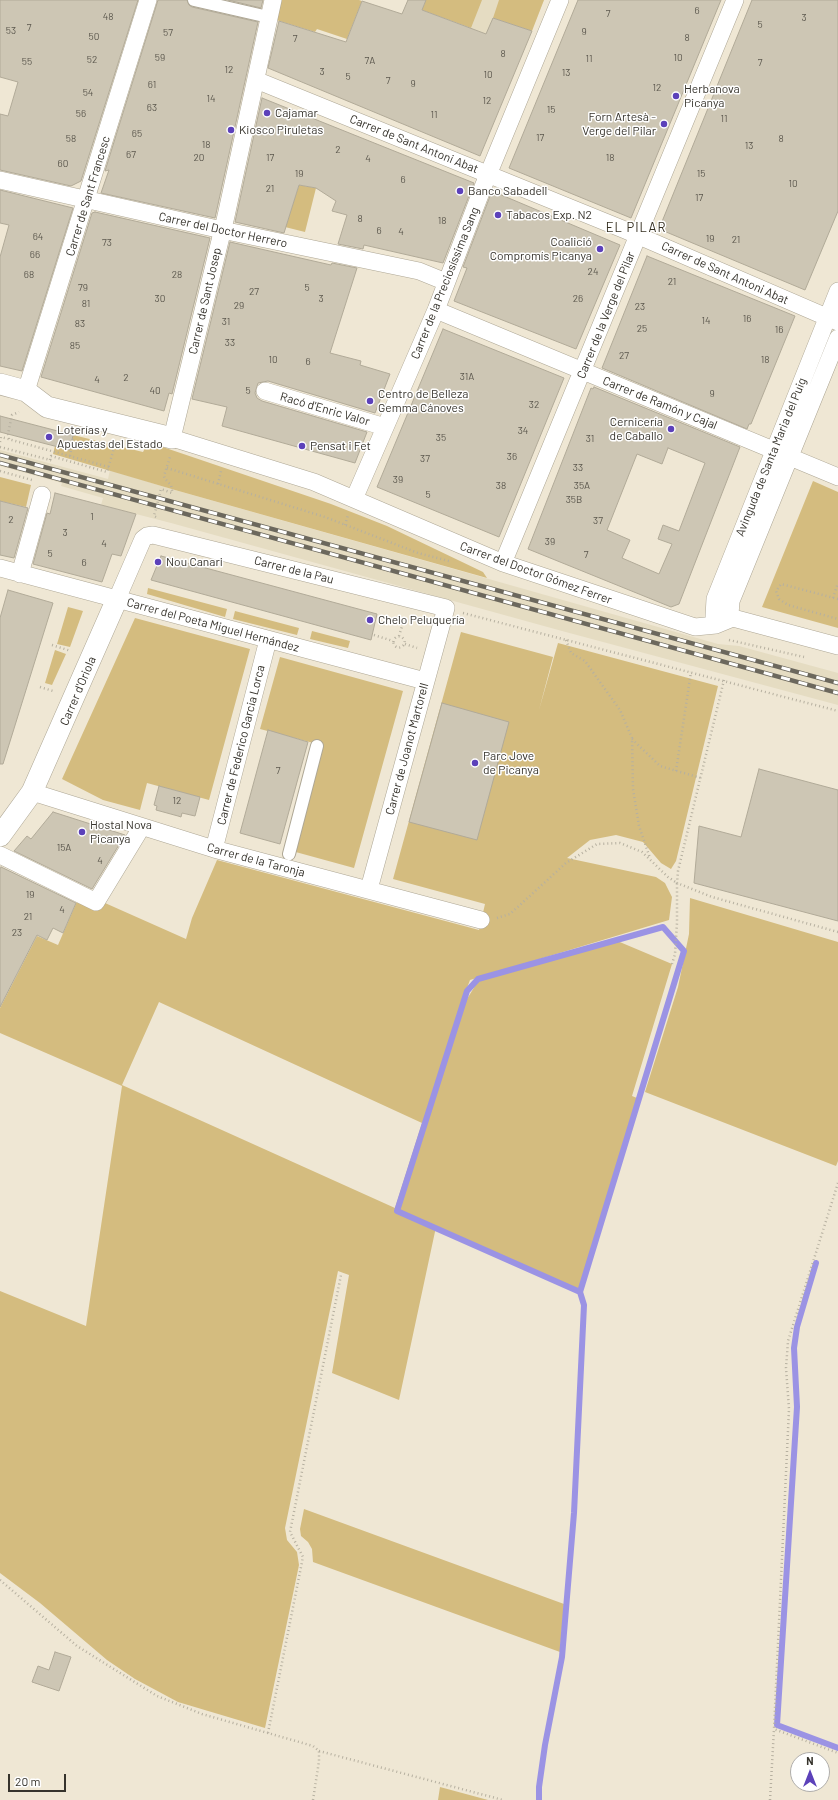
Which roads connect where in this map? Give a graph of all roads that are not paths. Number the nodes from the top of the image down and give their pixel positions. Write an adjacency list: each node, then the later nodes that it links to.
1 (148, 0): 10 (street, Carrer de Sant Francesc)
2 (194, 0): 6 (street)
3 (273, 0): 7 (street, Carrer de Sant Josep)
4 (560, 0): 8 (street, Carrer de la Preciosíssima Sang)
5 (735, 0): 12 (street, Carrer de la Verge del Pilar)
6 (264, 16)
7 (256, 80): 8 (street, Carrer de Sant Antoni Abat); 11 (street, Carrer de Sant Josep)
8 (488, 174): 12 (street, Carrer de Sant Antoni Abat); 13 (street, Carrer de la Preciosíssima Sang)
9 (0, 180): 10 (street, Carrer del Doctor Herrero)
10 (87, 199): 11 (street, Carrer del Doctor Herrero); 20 (street, Carrer de Sant Francesc)
11 (222, 230): 13 (street, Carrer del Doctor Herrero); 23 (street, Carrer de Sant Josep)
12 (638, 235): 16 (street, Carrer de Sant Antoni Abat); 18 (street, Carrer de la Verge del Pilar)
13 (446, 282): 15 (street, Carrer de la Preciosíssima Sang)
14 (838, 291): 16 (street, Avinguda de Santa Maria del Puig)
15 (436, 310): 18 (street, Carrer de Ramón y Cajal); 22 (street, Carrer de la Preciosíssima Sang)
16 (832, 320): 24 (street, Avinguda de Santa Maria del Puig)
17 (838, 338): 25 (street, Avinguda de Santa Maria del Puig)
18 (583, 371): 24 (street, Carrer de Ramón y Cajal); 30 (street, Carrer de la Verge del Pilar)
19 (0, 384): 20 (street)
20 (26, 391): 23 (street)
21 (265, 391): 22 (street, Racó d'Enric Valor)
22 (385, 426): 28 (street, Carrer de la Preciosíssima Sang)
23 (172, 438): 28 (street, Carrer del Doctor Gómez Ferrer)
24 (774, 450): 25 (street, Carrer de Ramón y Cajal); 36 (street, Avinguda de Santa Maria del Puig)
25 (789, 457): 26 (street); 35 (street, Avinguda de Santa Maria del Puig)
26 (838, 477)
27 (42, 495): 32 (street)
28 (354, 499): 30 (street, Carrer del Doctor Gómez Ferrer)
29 (143, 539): 33 (street, Carrer d'Oriola); 34 (street, Carrer de la Pau)
30 (503, 563): 36 (street, Carrer del Doctor Gómez Ferrer)
31 (0, 568): 32 (street, Carrer del Poeta Miguel Hernández)
32 (20, 574): 33 (street, Carrer del Poeta Miguel Hernández)
33 (117, 599): 37 (street, Carrer del Poeta Miguel Hernández); 41 (street, Carrer d'Oriola)
34 (446, 608): 39 (street, Carrer de Joanot Martorell)
35 (733, 618): 36 (street, Carrer del Doctor Gómez Ferrer); 38 (street)
36 (716, 625)
37 (268, 640): 39 (street, Carrer del Poeta Miguel Hernández); 44 (street, Carrer de Federico Garcia Lorca)
38 (838, 646)
39 (426, 682): 47 (street, Carrer de Joanot Martorell)
40 (317, 746): 45 (street)
41 (32, 792): 42 (street, Carrer d'Oriola); 43 (street, Carrer de la Taronja)
42 (4, 826)
43 (141, 828): 44 (street, Carrer de la Taronja); 46 (street)
44 (214, 849): 47 (street, Carrer de la Taronja)
45 (289, 854)
46 (0, 855)
47 (369, 889): 48 (street, Carrer de la Taronja)
48 (481, 920)

